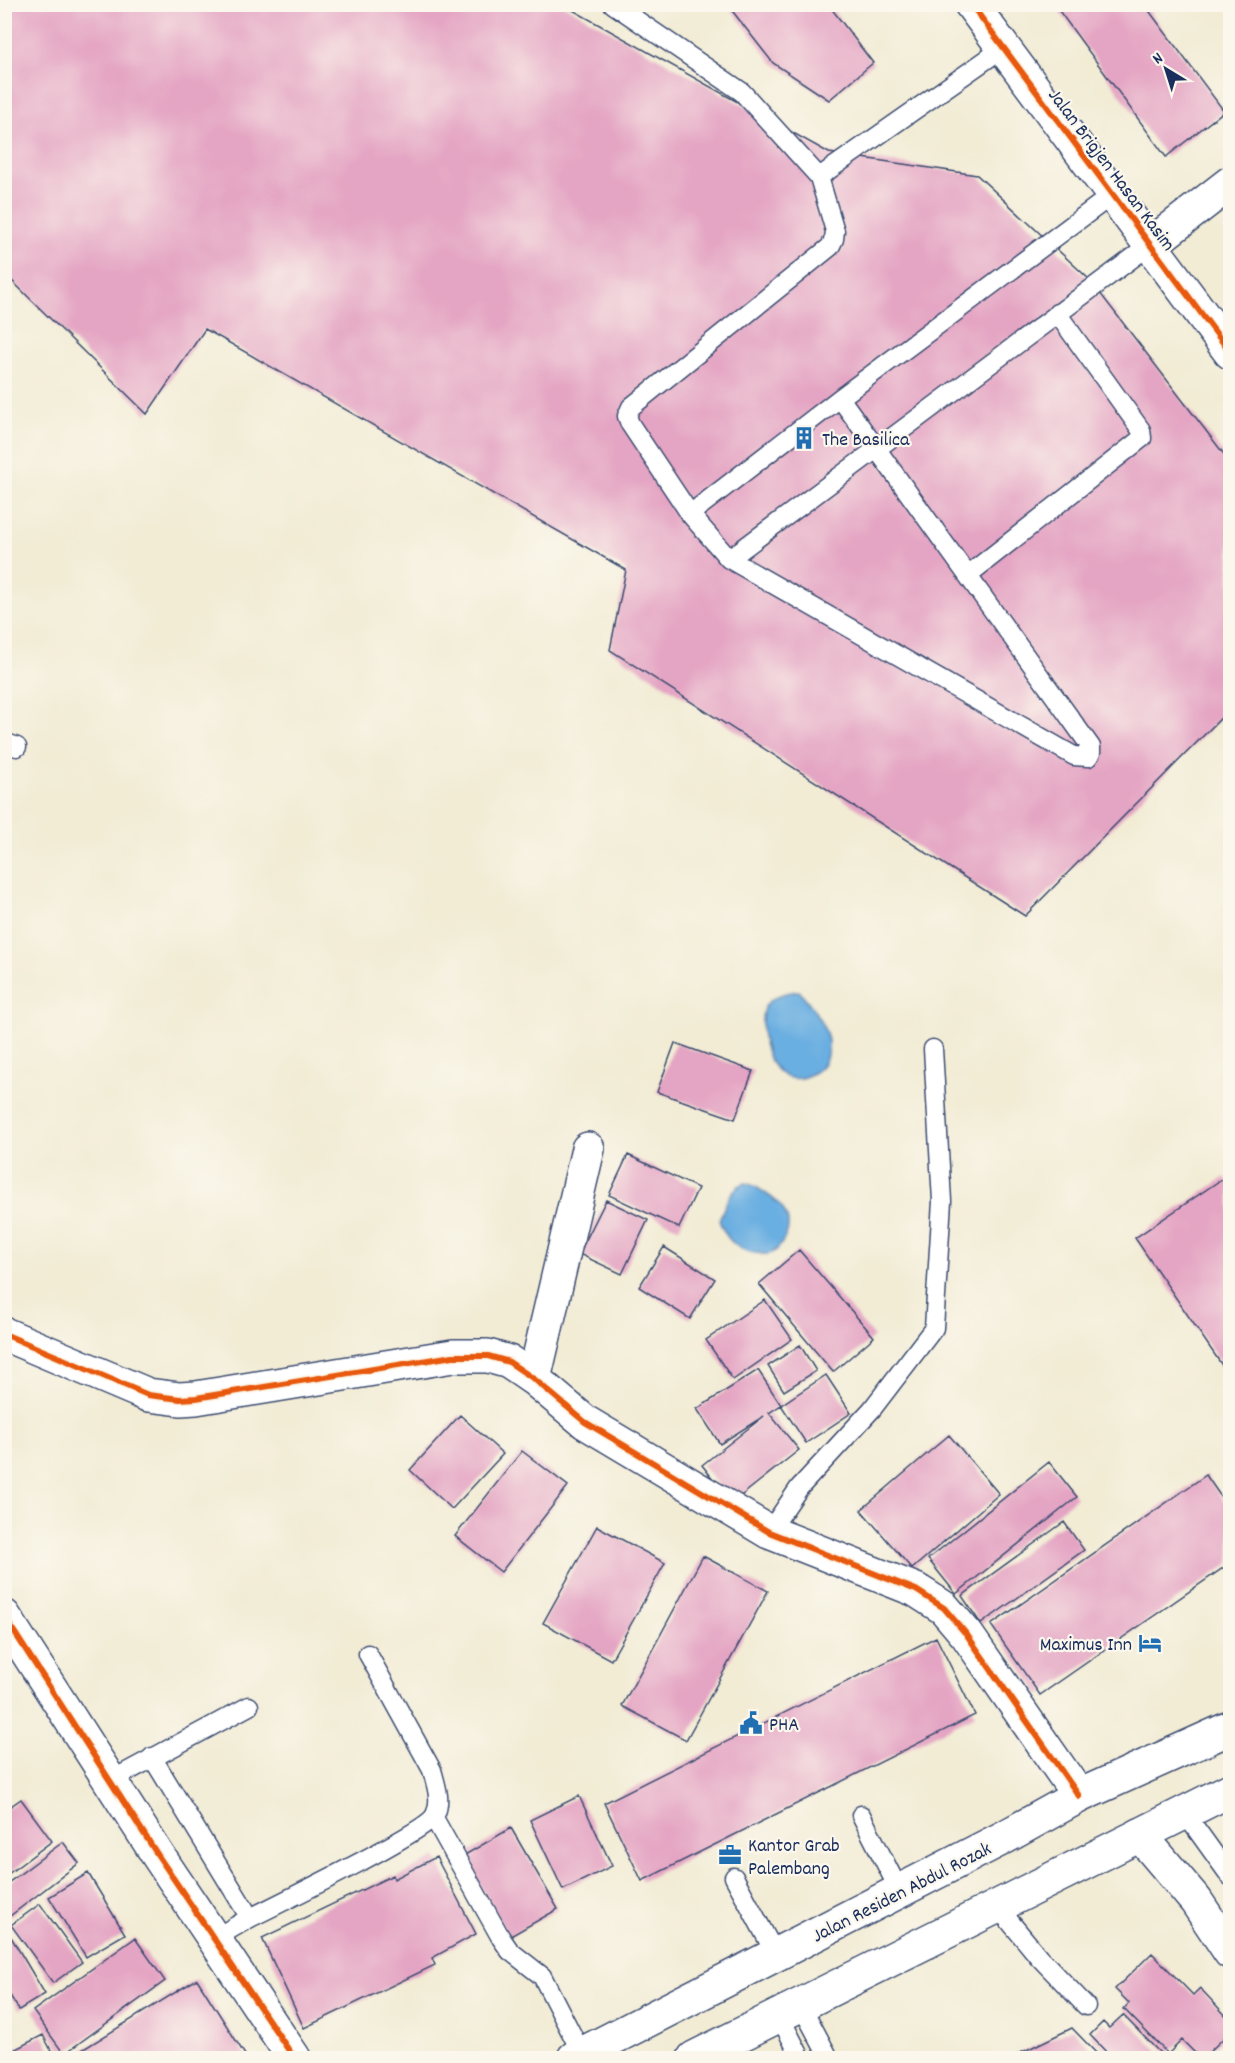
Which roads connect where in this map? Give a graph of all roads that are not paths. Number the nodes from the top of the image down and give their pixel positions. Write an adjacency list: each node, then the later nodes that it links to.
1 (613, 4): 4 (lane)
2 (971, 4): 3 (main road, Jalan Brigjen Hasan Kasim)
3 (1003, 48): 4 (lane); 6 (main road, Jalan Brigjen Hasan Kasim)
4 (819, 177): 12 (lane)
5 (1230, 183): 7 (main road)
6 (1112, 195): 7 (main road, Jalan Brigjen Hasan Kasim); 10 (lane)
7 (1150, 245): 8 (lane); 9 (main road, Jalan Brigjen Hasan Kasim)
8 (1057, 313): 11 (lane); 14 (lane)
9 (1230, 352)
10 (840, 398): 11 (lane); 12 (lane)
11 (878, 448): 13 (lane); 14 (lane)
12 (690, 514): 13 (lane)
13 (729, 559): 14 (lane)
14 (968, 575)
15 (933, 1049): 19 (lane)
16 (588, 1149): 18 (main road)
17 (4, 1334): 18 (main road)
18 (534, 1379): 19 (main road)
19 (770, 1532): 27 (main road)
20 (4, 1616): 25 (main road)
21 (368, 1654): 30 (lane)
22 (249, 1706): 24 (lane)
23 (1230, 1728): 27 (main road, Jalan Residen Abdul Rozak)
24 (152, 1757): 25 (lane); 36 (lane)
25 (117, 1777): 37 (main road)
26 (1230, 1790): 28 (main road)
27 (1079, 1796): 34 (main road, Jalan Residen Abdul Rozak)
28 (1184, 1812): 31 (main road); 32 (lane)
29 (861, 1815): 34 (lane)
30 (434, 1818): 36 (lane); 42 (lane)
31 (1140, 1835): 35 (main road); 38 (main road)
32 (1230, 1876)
33 (734, 1877): 39 (lane)
34 (900, 1892): 39 (main road, Jalan Residen Abdul Rozak)
35 (997, 1906): 40 (lane); 41 (main road)
36 (246, 1920): 37 (lane)
37 (214, 1939): 43 (main road)
38 (1230, 1952)
39 (776, 1955): 42 (main road, Jalan Residen Abdul Rozak)
40 (1086, 2006)
41 (790, 2010): 44 (main road); 45 (lane); 46 (lane)
42 (578, 2056)
43 (294, 2058)
44 (694, 2058)
45 (801, 2058)
46 (829, 2058)

